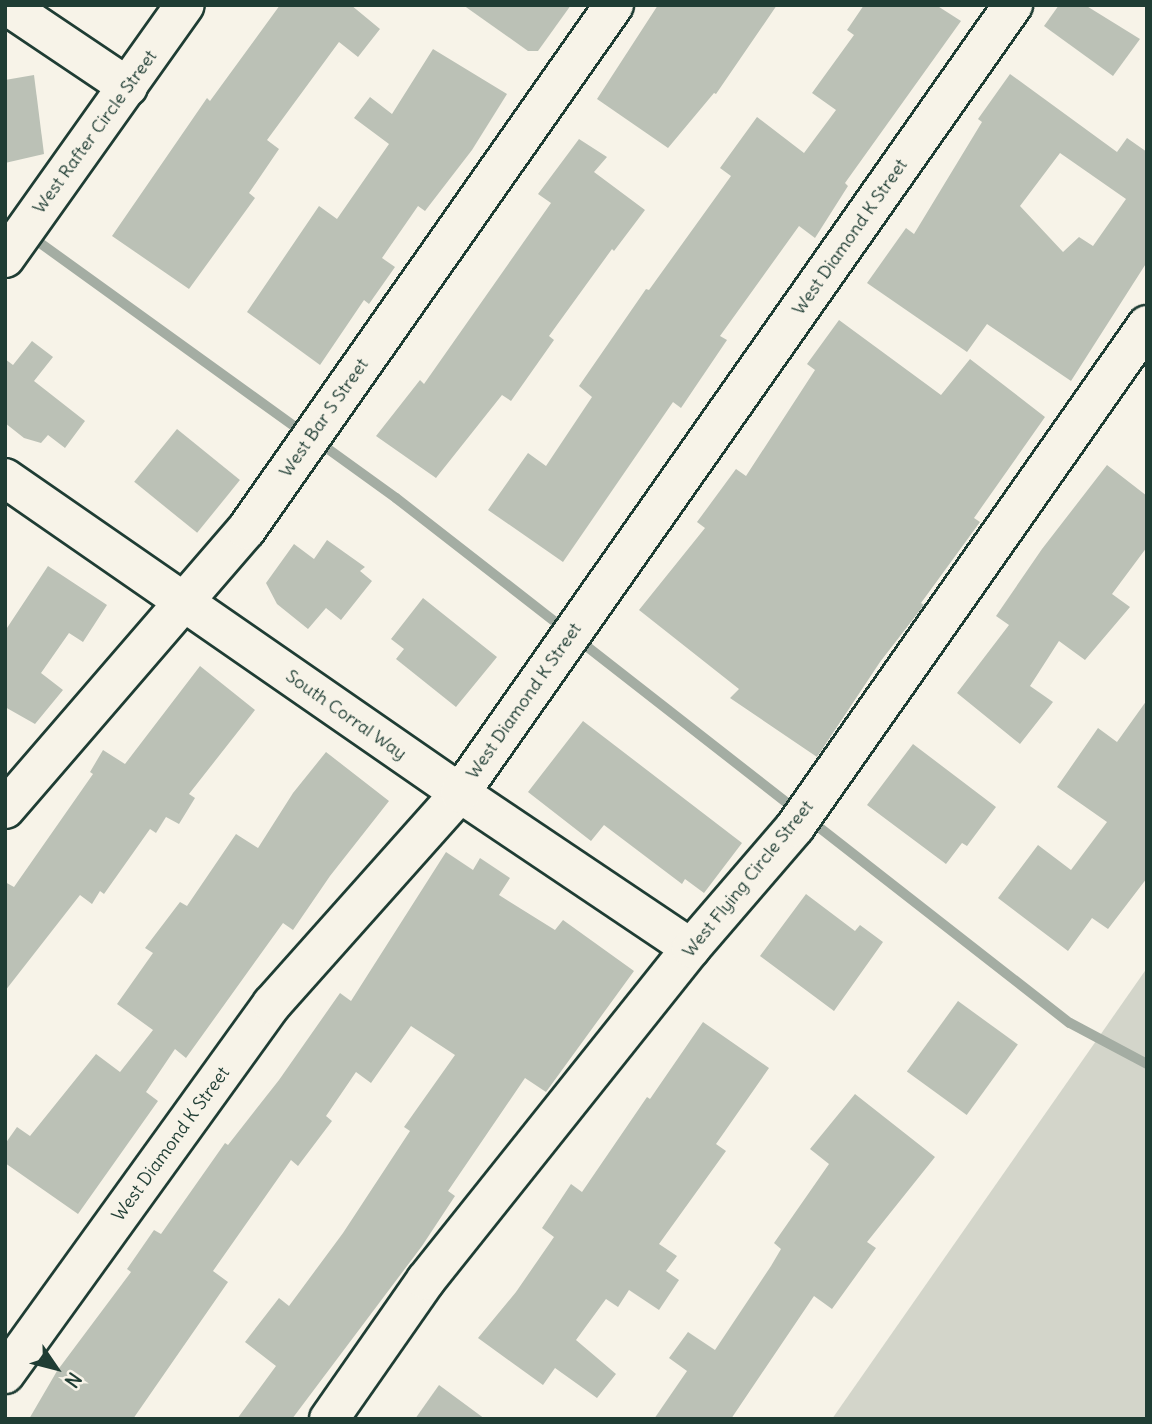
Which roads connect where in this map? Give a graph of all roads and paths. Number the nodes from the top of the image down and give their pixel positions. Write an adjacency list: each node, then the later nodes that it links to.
1 (6, 5): 5 (street)
2 (185, 5): 5 (street, West Rafter Circle Street)
3 (614, 5): 9 (street, West Bar S Street)
4 (1013, 5): 10 (street, West Diamond K Street)
5 (128, 87): 6 (street, West Rafter Circle Street)
6 (5, 258)
7 (1147, 325): 12 (street, West Flying Circle Street)
8 (5, 478): 9 (street, South Corral Way)
9 (183, 602): 10 (street, South Corral Way); 11 (street, West Bar S Street)
10 (460, 793): 12 (street, South Corral Way); 13 (street, West Diamond K Street)
11 (5, 809)
12 (691, 947): 14 (street, West Flying Circle Street)
13 (5, 1374)
14 (329, 1419)

